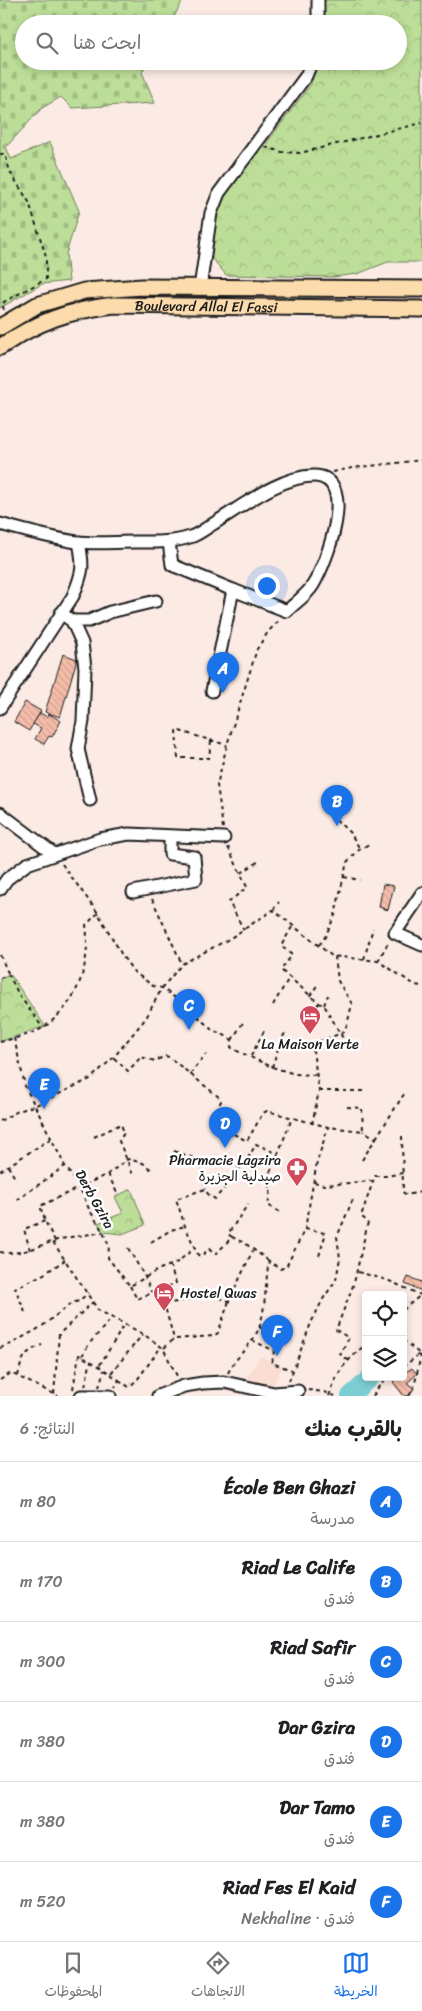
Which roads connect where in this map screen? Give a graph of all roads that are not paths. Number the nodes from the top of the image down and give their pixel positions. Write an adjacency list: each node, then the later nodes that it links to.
1 (318, 0): 2 (street)
2 (318, 15)
3 (308, 70): 4 (street)
4 (200, 288): 5 (main road, Boulevard Allal El Fassi); 7 (main road, Boulevard Allal El Fassi)
5 (422, 289)
6 (422, 308): 8 (main road, Boulevard Allal El Fassi)
7 (0, 327)
8 (0, 347)
9 (0, 524): 10 (street)
10 (79, 542): 11 (street); 14 (street)
11 (169, 542): 12 (street); 12 (street)
12 (232, 590): 16 (street)
13 (156, 601): 15 (street)
14 (61, 613): 15 (street); 17 (street)
15 (72, 621): 18 (street)
16 (212, 691)
17 (0, 708)
18 (90, 800)
19 (0, 813): 22 (street)
20 (170, 837): 21 (street); 22 (street); 24 (street)
21 (224, 838)
22 (54, 854): 23 (street)
23 (0, 889)
24 (133, 892)
25 (422, 893): 26 (street)
26 (422, 945)
27 (298, 1391): 31 (street)
28 (82, 1396): 29 (street)
29 (97, 1396): 30 (street)
30 (110, 1396)
31 (158, 1396)

